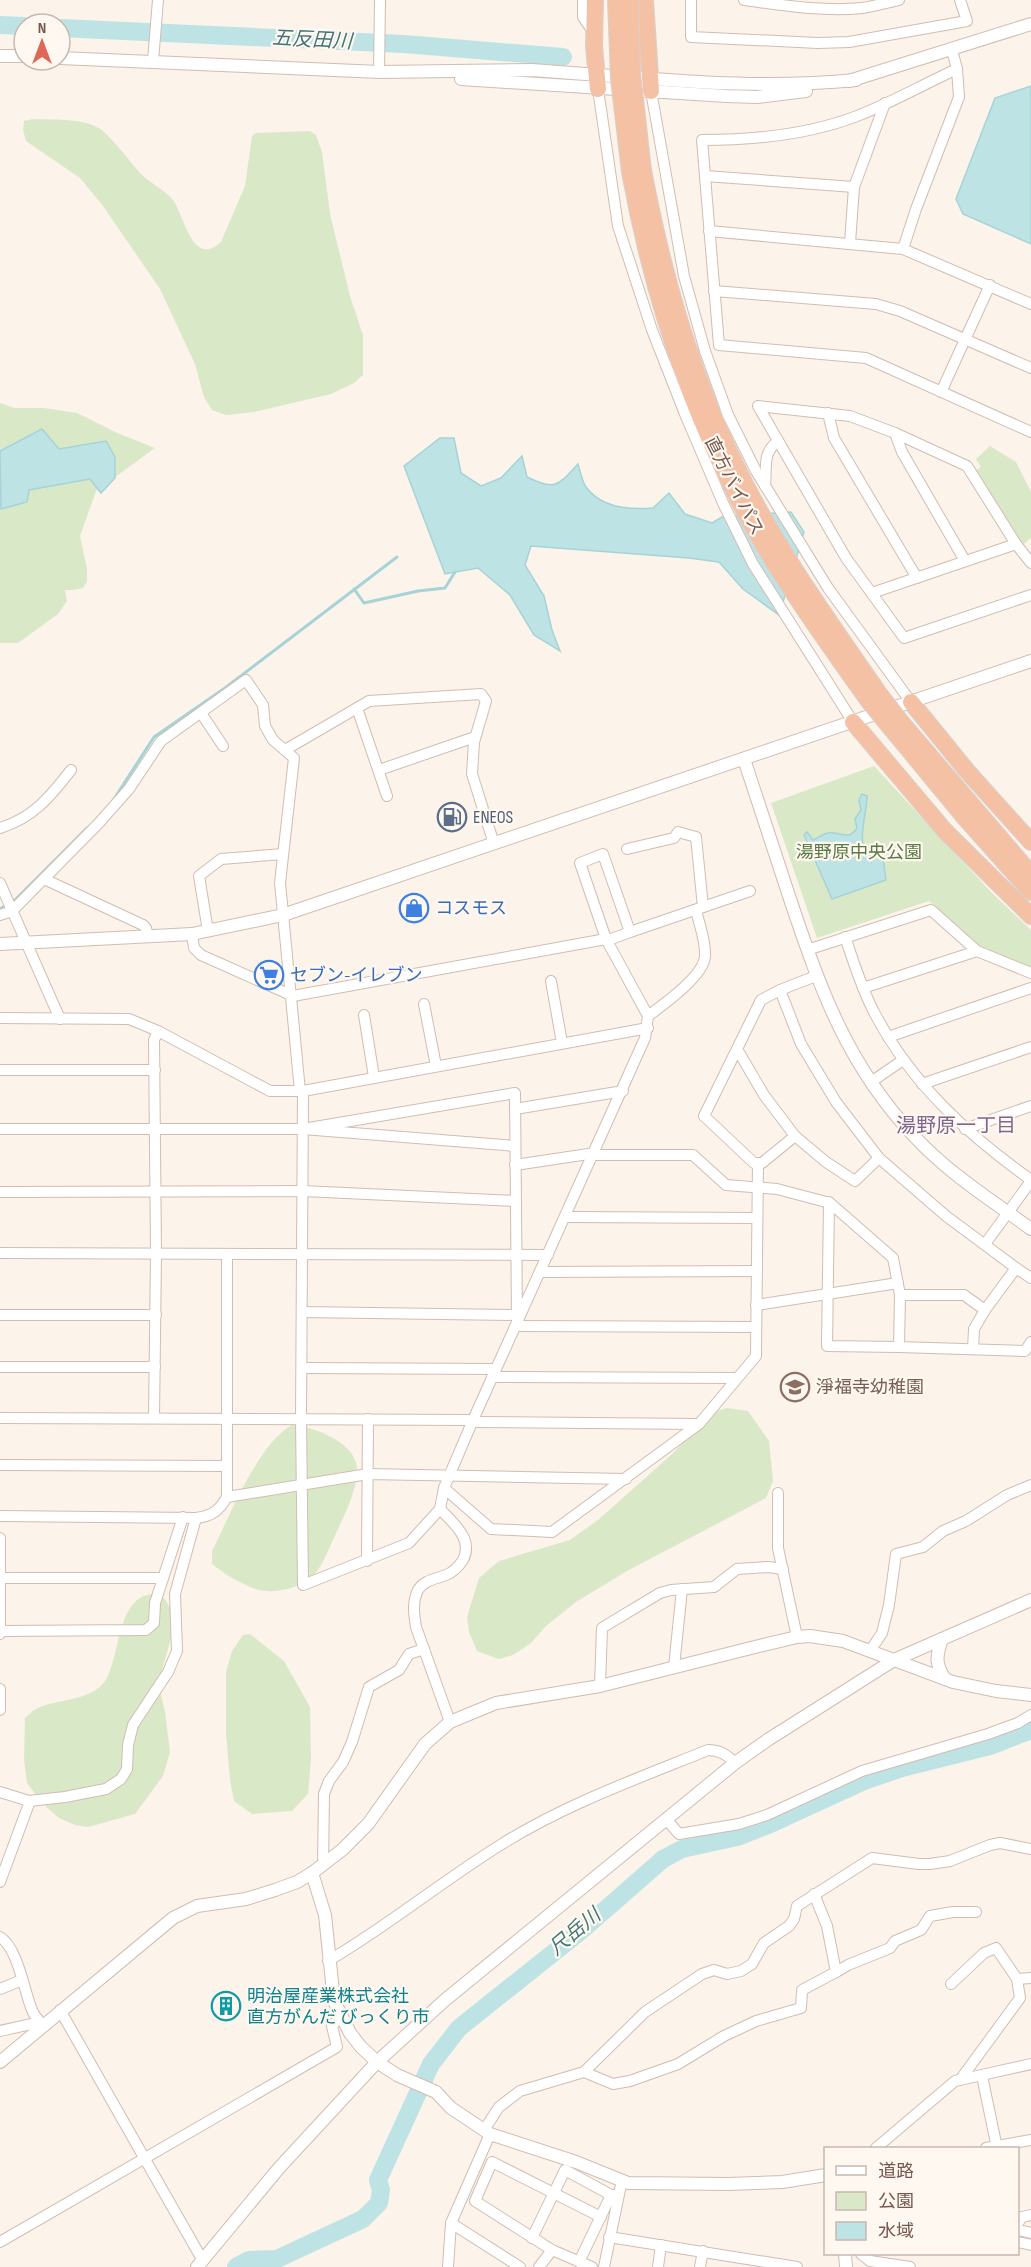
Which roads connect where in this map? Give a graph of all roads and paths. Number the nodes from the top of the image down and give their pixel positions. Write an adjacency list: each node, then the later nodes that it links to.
1 (158, 0): 16 (street)
2 (380, 0): 18 (street)
3 (583, 0): 13 (street)
4 (595, 0): 13 (highway)
5 (616, 0): 22 (highway, 直方バイパス, bridge)
6 (630, 0): 22 (highway, 直方バイパス, bridge)
7 (645, 0): 20 (highway)
8 (691, 0): 11 (street)
9 (744, 0): 10 (street)
10 (899, 0)
11 (960, 0)
12 (1031, 24): 14 (street)
13 (594, 33): 19 (highway)
14 (952, 50): 17 (street); 20 (street)
15 (72, 58): 16 (street)
16 (153, 61): 18 (street)
17 (957, 69): 21 (street); 27 (street)
18 (379, 72): 19 (street)
19 (597, 82): 20 (street); 49 (street)
20 (650, 85): 38 (street)
21 (885, 103): 23 (street); 24 (street)
22 (637, 171): 50 (highway, 直方バイパス, bridge)
23 (705, 176): 24 (street); 25 (street)
24 (854, 187): 26 (street)
25 (709, 231): 26 (street); 29 (street)
26 (850, 243): 27 (street)
27 (903, 249): 28 (street)
28 (990, 285): 30 (street); 31 (street)
29 (714, 291): 31 (street); 33 (street)
30 (1031, 304)
31 (966, 339): 32 (street); 33 (street)
32 (1031, 368)
33 (941, 392): 35 (street)
34 (828, 413): 36 (street); 37 (street); 42 (street)
35 (1031, 432)
36 (895, 433): 39 (street); 40 (street)
37 (778, 441): 38 (street); 43 (street)
38 (765, 486): 46 (street)
39 (1016, 544): 40 (street); 41 (street)
40 (965, 561): 42 (street)
41 (1031, 563)
42 (917, 578): 43 (street)
43 (872, 593): 44 (street)
44 (1031, 595)
45 (1031, 661): 46 (street)
46 (911, 702): 49 (street); 59 (highway)
47 (357, 708): 51 (street); 53 (street); 56 (street)
48 (201, 713): 52 (street); 53 (street); 64 (street)
49 (853, 722): 54 (street); 72 (highway)
50 (895, 725): 63 (highway, 直方バイパス); 67 (highway, 直方バイパス)
51 (475, 737): 56 (street); 60 (street)
52 (224, 746)
53 (285, 750): 62 (street)
54 (744, 759): 60 (street); 81 (street)
55 (71, 770): 58 (street)
56 (379, 770): 57 (street)
57 (387, 796)
58 (0, 828)
59 (1031, 842)
60 (494, 844): 71 (street)
61 (627, 849): 69 (street)
62 (283, 854): 71 (street); 73 (street)
63 (1031, 874)
64 (44, 879): 68 (street); 76 (street)
65 (0, 883): 68 (street)
66 (750, 891): 69 (street)
67 (1031, 892)
68 (10, 906): 70 (street); 80 (street)
69 (700, 909): 74 (street); 92 (street)
70 (0, 915)
71 (283, 915): 73 (street); 89 (street)
72 (1031, 916)
73 (208, 931): 75 (street)
74 (630, 932): 78 (street); 78 (street)
75 (192, 934): 76 (street); 89 (street)
76 (148, 938): 80 (street)
77 (845, 938): 81 (street); 82 (street); 86 (street)
78 (606, 940): 89 (street); 92 (street)
79 (0, 944): 80 (street)
80 (26, 944): 94 (street)
81 (807, 950): 84 (street)
82 (976, 951): 83 (street); 86 (street)
83 (1031, 973)
84 (816, 976): 88 (street); 106 (street)
85 (551, 981): 98 (street)
86 (863, 988): 97 (street)
87 (1031, 988): 97 (street)
88 (780, 990): 100 (street); 119 (street)
89 (292, 996): 108 (street)
90 (424, 1004): 102 (street)
91 (364, 1015): 105 (street)
92 (648, 1016): 95 (street)
93 (0, 1018): 94 (street)
94 (60, 1019): 96 (street)
95 (648, 1028): 98 (street); 109 (street)
96 (158, 1031): 104 (street); 108 (street)
97 (888, 1036): 101 (street)
98 (562, 1042): 102 (street)
99 (1031, 1047): 107 (street)
100 (737, 1049): 116 (street); 120 (street)
101 (903, 1060): 106 (street); 107 (street)
102 (436, 1066): 105 (street)
103 (0, 1070): 104 (street)
104 (155, 1070): 112 (street)
105 (374, 1077): 108 (street)
106 (871, 1082): 129 (street)
107 (922, 1084): 115 (street)
108 (302, 1091): 114 (street)
109 (623, 1091): 111 (street); 118 (street)
110 (1031, 1106): 115 (street)
111 (515, 1109): 114 (street); 117 (street)
112 (156, 1128): 113 (street); 114 (street); 125 (street)
113 (0, 1129)
114 (303, 1129): 117 (street); 126 (street)
115 (965, 1129): 122 (street)
116 (795, 1136): 119 (street); 120 (street)
117 (515, 1146): 121 (street)
118 (594, 1154): 121 (street); 123 (street); 130 (street)
119 (879, 1158): 133 (street)
120 (758, 1163): 123 (street)
121 (515, 1165): 127 (street)
122 (1031, 1181): 129 (street)
123 (758, 1186): 128 (street); 131 (street)
124 (0, 1191): 125 (street)
125 (156, 1191): 126 (street); 135 (street)
126 (303, 1191): 127 (street); 137 (street)
127 (516, 1201): 138 (street)
128 (829, 1203): 144 (street); 145 (street)
129 (1008, 1212): 132 (street); 133 (street)
130 (566, 1217): 131 (street); 139 (street)
131 (758, 1218): 141 (street)
132 (1031, 1230)
133 (985, 1244): 140 (street)
134 (0, 1253): 135 (street)
135 (156, 1254): 136 (street); 151 (street)
136 (226, 1254): 137 (street); 164 (street)
137 (302, 1254): 138 (street); 149 (street)
138 (516, 1255): 139 (street); 152 (street)
139 (548, 1255): 142 (street)
140 (1016, 1268): 143 (street); 148 (street)
141 (757, 1271): 142 (street); 147 (street)
142 (540, 1272): 152 (street)
143 (1031, 1278)
144 (898, 1283): 145 (street); 146 (street)
145 (829, 1294): 147 (street); 155 (street)
146 (900, 1295): 148 (street); 155 (street)
147 (756, 1305): 153 (street)
148 (985, 1310): 156 (street)
149 (302, 1312): 152 (street); 159 (street)
150 (0, 1315): 151 (street)
151 (156, 1315): 158 (street)
152 (516, 1321): 153 (street); 160 (street)
153 (756, 1327): 161 (street)
154 (1031, 1342): 156 (street)
155 (899, 1347): 156 (street)
156 (973, 1349)
157 (0, 1367): 158 (street)
158 (155, 1367): 163 (street)
159 (302, 1368): 160 (street); 165 (street)
160 (494, 1373): 161 (street); 167 (street)
161 (736, 1378): 168 (street)
162 (0, 1418): 163 (street)
163 (154, 1418): 164 (street)
164 (228, 1418): 165 (street); 170 (street)
165 (302, 1419): 166 (street); 175 (street)
166 (368, 1419): 167 (street); 171 (street)
167 (472, 1421): 168 (street); 172 (street)
168 (699, 1424): 173 (street)
169 (0, 1465): 170 (street)
170 (228, 1466): 178 (street)
171 (368, 1474): 172 (street); 175 (street); 184 (street)
172 (450, 1474): 173 (street); 176 (street)
173 (626, 1479): 176 (street)
174 (1031, 1485): 194 (street)
175 (302, 1486): 178 (street); 184 (street)
176 (444, 1488): 179 (street)
177 (778, 1493): 185 (street)
178 (227, 1497): 182 (street)
179 (440, 1509): 184 (street); 193 (street)
180 (0, 1516): 181 (street)
181 (183, 1517): 182 (street); 187 (street)
182 (196, 1518): 206 (street)
183 (0, 1538): 186 (street)
184 (367, 1561)
185 (783, 1569): 188 (street); 191 (street)
186 (0, 1578): 187 (street); 190 (street)
187 (163, 1578): 190 (street)
188 (682, 1589): 196 (street); 198 (street)
189 (1031, 1600): 192 (street)
190 (0, 1632)
191 (797, 1637): 194 (street); 196 (street)
192 (942, 1639): 195 (street); 197 (street)
193 (424, 1649): 203 (street); 209 (street)
194 (870, 1651): 195 (street)
195 (894, 1660): 197 (street); 204 (street)
196 (674, 1667): 198 (street)
197 (945, 1679): 200 (street)
198 (600, 1686): 203 (street)
199 (0, 1689): 201 (street)
200 (1031, 1695)
201 (0, 1710)
202 (1031, 1715): 207 (street)
203 (450, 1722): 209 (street)
204 (735, 1763): 207 (street); 215 (street)
205 (0, 1792): 206 (street)
206 (30, 1801): 211 (street)
207 (666, 1819): 227 (street)
208 (1031, 1849): 212 (street)
209 (323, 1865): 210 (street)
210 (312, 1873): 215 (street); 222 (street)
211 (0, 1882)
212 (814, 1894): 216 (street); 229 (street)
213 (976, 1912): 216 (street)
214 (0, 1937): 219 (street)
215 (328, 1961): 223 (street)
216 (836, 1972): 229 (street)
217 (1031, 1978): 218 (street)
218 (1017, 1979): 220 (street); 231 (street)
219 (22, 1980): 221 (street); 224 (street)
220 (951, 1984)
221 (0, 1989)
222 (60, 2010): 224 (street); 237 (street)
223 (340, 2017): 227 (street); 237 (street)
224 (41, 2024): 225 (street); 226 (street)
225 (0, 2031)
226 (0, 2062)
227 (377, 2062): 232 (street); 253 (street)
228 (1031, 2064): 230 (street)
229 (584, 2072): 232 (street)
230 (982, 2076): 231 (street); 235 (street)
231 (960, 2080): 234 (street)
232 (487, 2132): 239 (street); 243 (street)
233 (1031, 2140): 236 (street)
234 (877, 2147)
235 (993, 2147)
236 (998, 2147)
237 (144, 2157): 246 (street); 253 (street)
238 (824, 2175): 239 (street)
239 (622, 2180): 241 (street)
240 (554, 2193): 241 (street); 242 (street); 245 (street); 245 (street)
241 (615, 2195): 242 (street); 244 (street)
242 (600, 2217): 251 (street)
243 (451, 2223): 255 (street); 256 (street)
244 (609, 2237): 247 (street); 254 (street)
245 (532, 2238): 248 (street)
246 (0, 2242)
247 (661, 2245): 249 (street); 259 (street)
248 (552, 2250): 251 (street); 257 (street)
249 (703, 2252): 252 (street); 260 (street)
250 (863, 2255): 262 (street)
251 (579, 2262): 258 (street)
252 (745, 2263): 261 (street)
253 (200, 2264)
254 (606, 2266)
255 (448, 2267)
256 (520, 2267)
257 (539, 2267)
258 (592, 2267)
259 (658, 2267)
260 (700, 2267)
261 (796, 2267)
262 (910, 2267)

